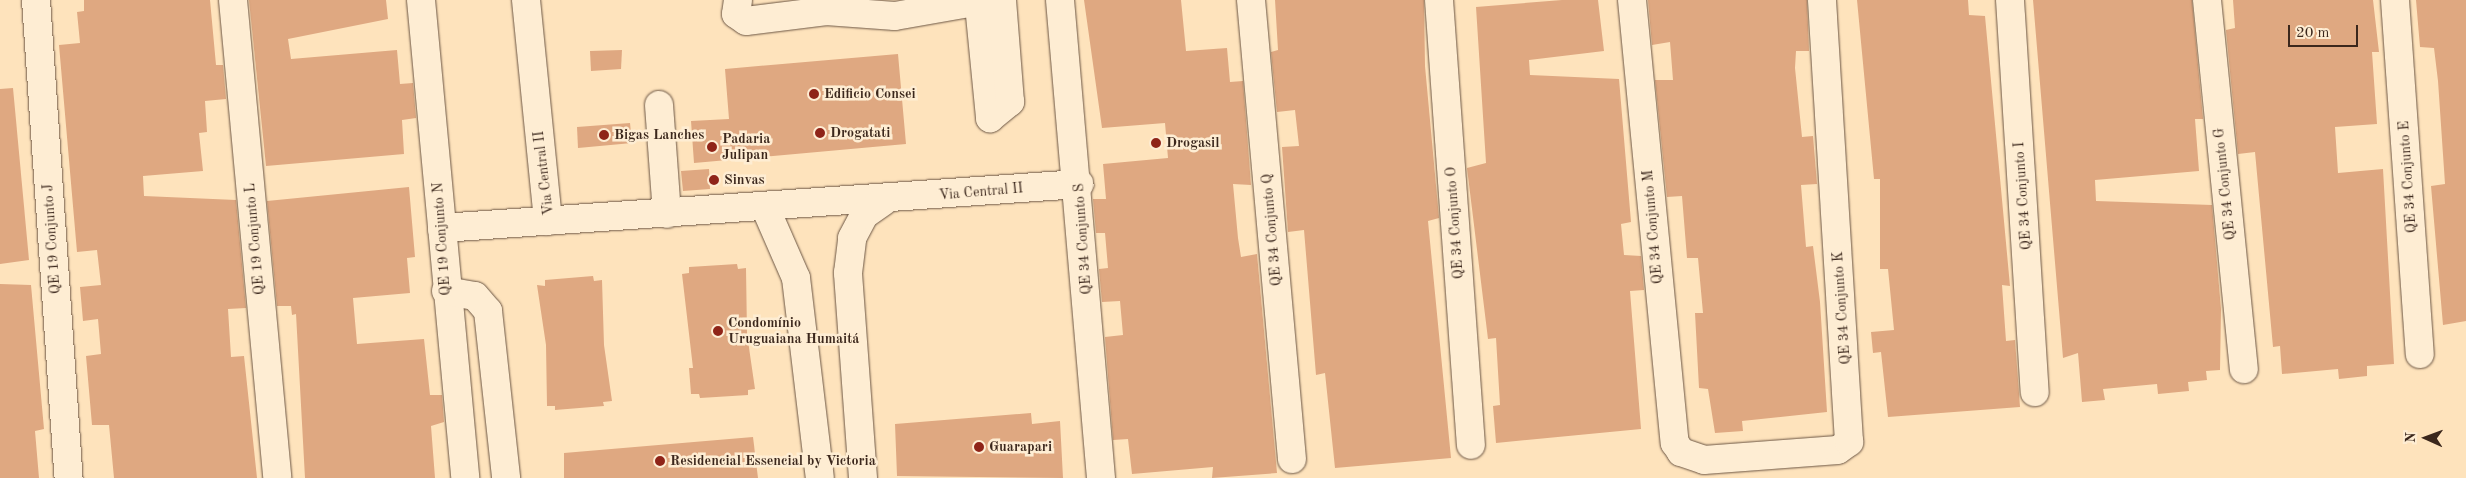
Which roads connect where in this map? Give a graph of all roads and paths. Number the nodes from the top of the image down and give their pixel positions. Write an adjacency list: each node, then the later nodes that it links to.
1 (36, 0): 30 (street, QE 19 Conjunto J)
2 (232, 0): 31 (street, QE 19 Conjunto L)
3 (421, 0): 22 (street, QE 19 Conjunto N)
4 (526, 0): 21 (street, Via Central II)
5 (738, 0): 15 (street)
6 (1060, 0): 17 (street, QE 34 Conjunto S)
7 (1251, 0): 29 (street, QE 34 Conjunto Q)
8 (1439, 0): 27 (street, QE 34 Conjunto O)
9 (1632, 0): 28 (street, QE 34 Conjunto M)
10 (1822, 0): 28 (street, QE 34 Conjunto K)
11 (2010, 0): 26 (street, QE 34 Conjunto I)
12 (2207, 0): 25 (street, QE 34 Conjunto G)
13 (2395, 0): 24 (street, QE 34 Conjunto E)
14 (986, 1): 15 (street)
15 (796, 7)
16 (659, 105): 20 (street)
17 (1079, 184): 18 (street, Via Central II); 36 (street, QE 34 Conjunto S)
18 (884, 201): 19 (street, Via Central II); 35 (street)
19 (765, 206): 20 (street, Via Central II); 34 (street)
20 (667, 214): 21 (street, Via Central II)
21 (548, 220): 22 (street)
22 (442, 228): 23 (street, QE 19 Conjunto N)
23 (446, 291): 32 (street, QE 19 Conjunto N); 33 (street)
24 (2420, 354)
25 (2244, 369)
26 (2036, 392)
27 (1471, 445)
28 (1681, 452)
29 (1292, 459)
30 (69, 478)
31 (278, 478)
32 (465, 478)
33 (506, 478)
34 (820, 478)
35 (863, 478)
36 (1101, 478)

